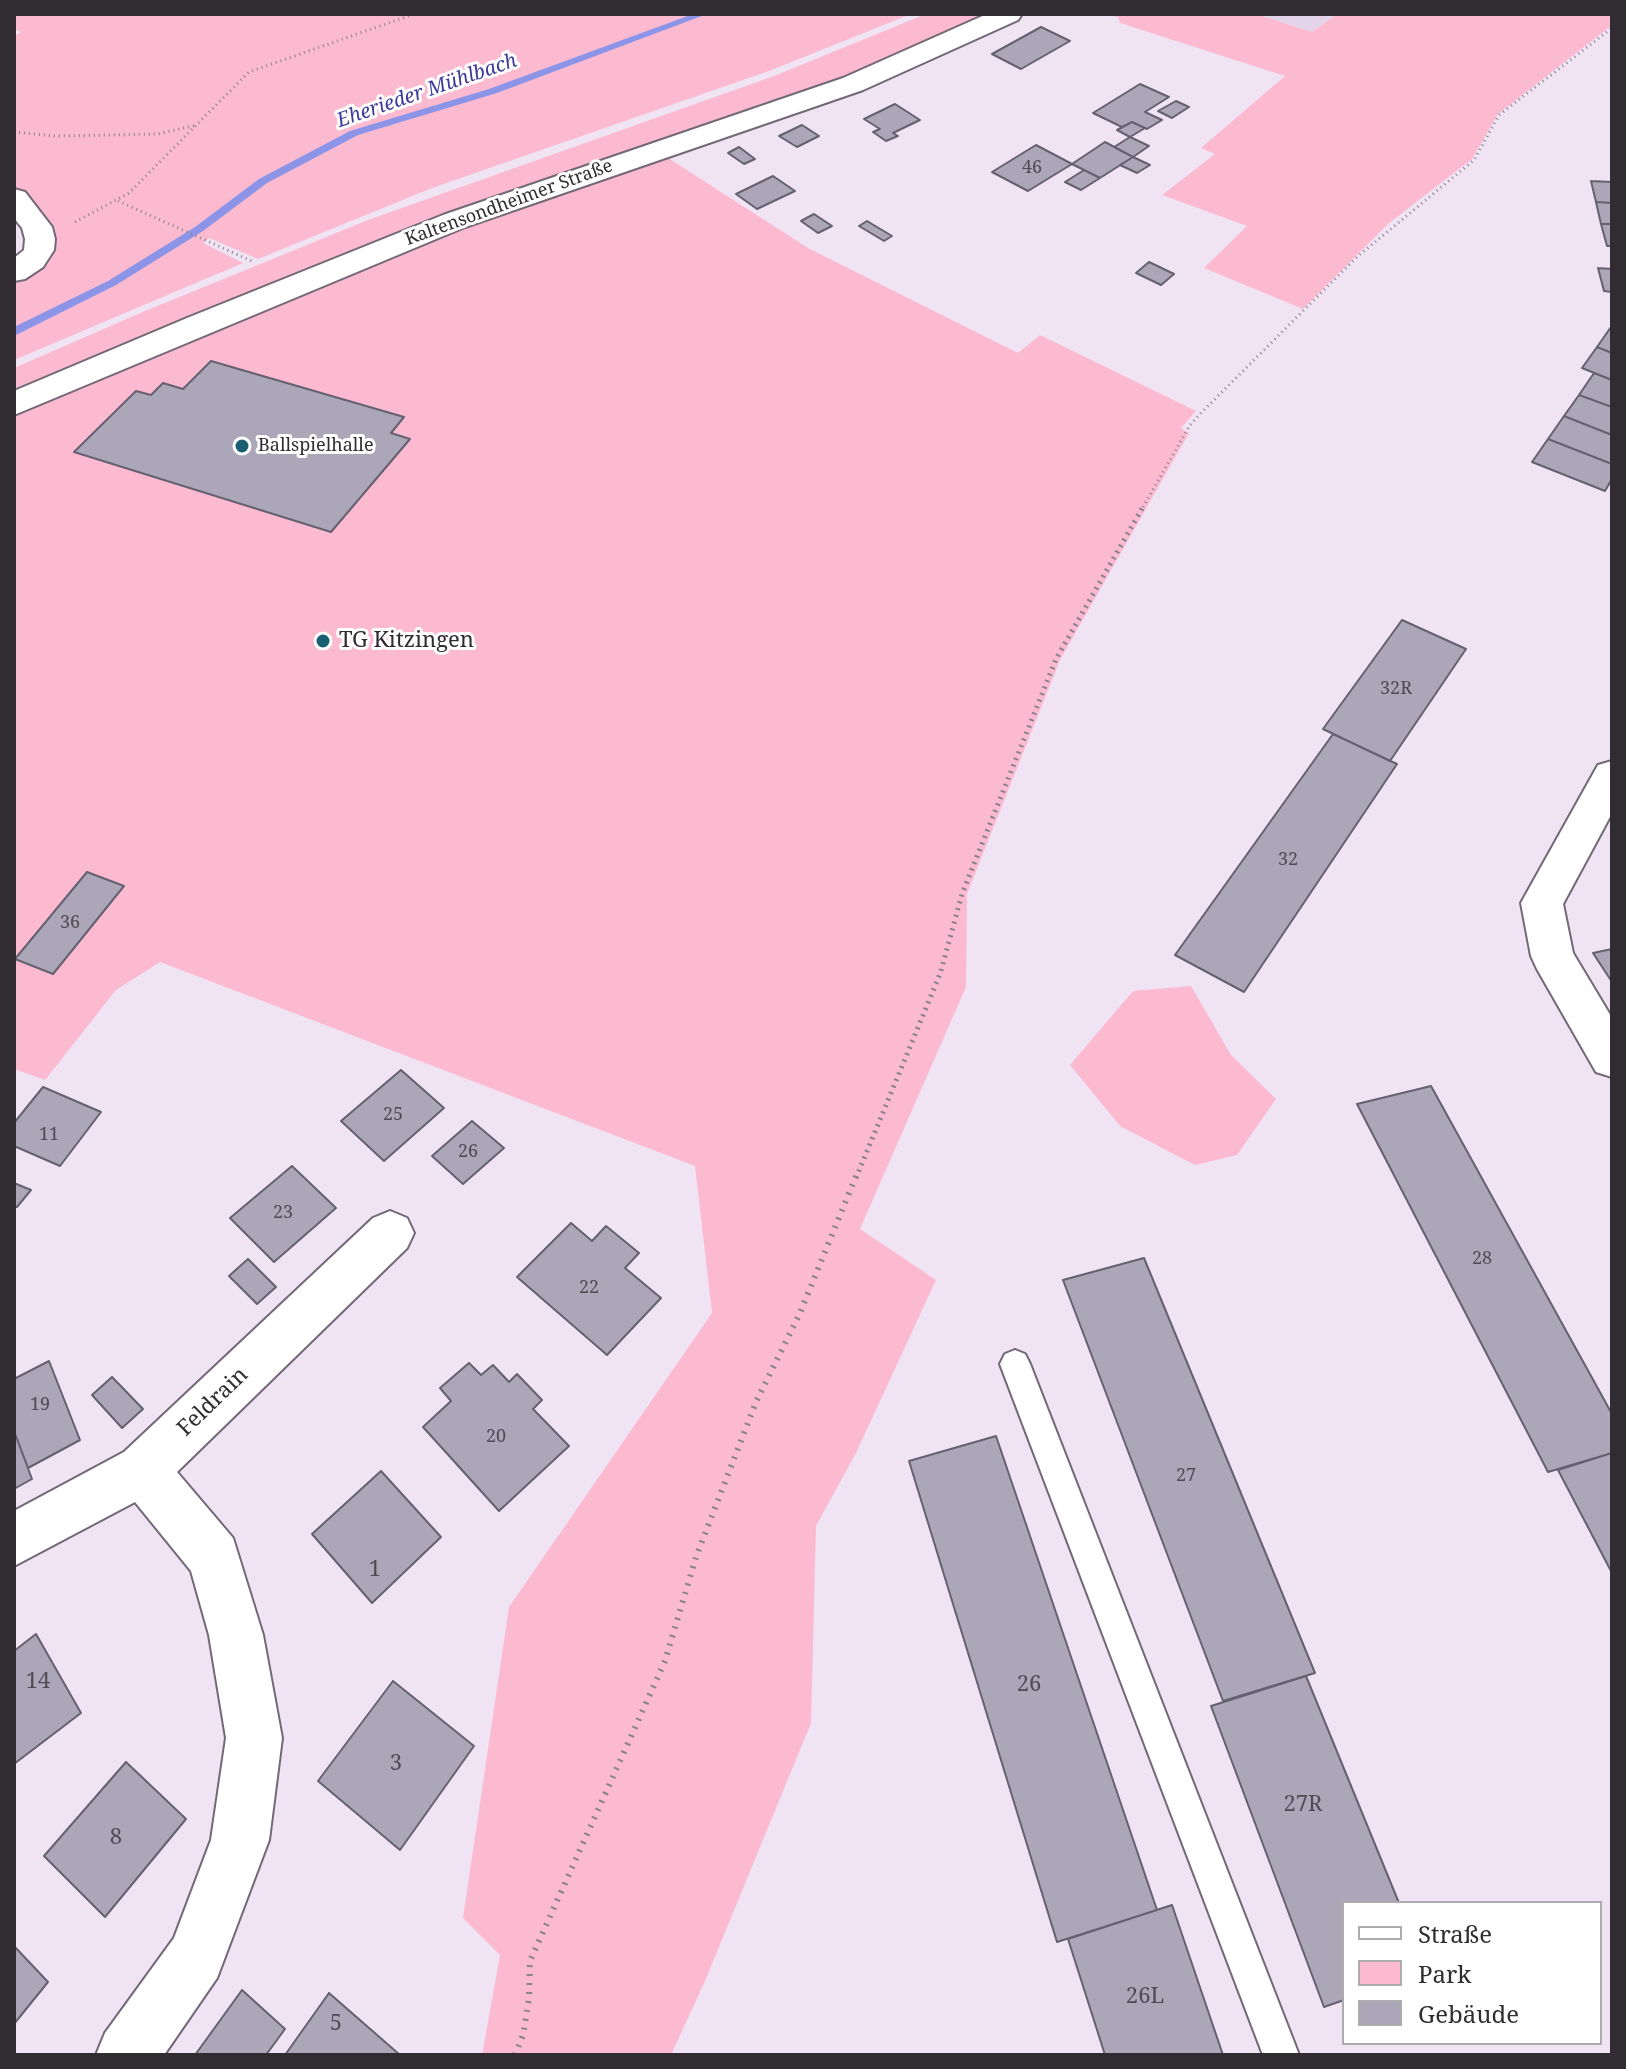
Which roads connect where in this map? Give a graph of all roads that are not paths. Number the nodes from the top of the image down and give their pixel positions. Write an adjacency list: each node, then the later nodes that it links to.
1 (1009, 14): 4 (main road, Kaltensondheimer Straße)
2 (14, 198): 3 (main road)
3 (14, 272)
4 (14, 404)
5 (1612, 776): 6 (main road)
6 (1612, 1058)
7 (390, 1233): 9 (main road, Feldrain)
8 (1015, 1364): 12 (lane)
9 (142, 1470): 10 (main road, Feldrain); 11 (main road)
10 (14, 1540)
11 (127, 2055)
12 (1281, 2055)

